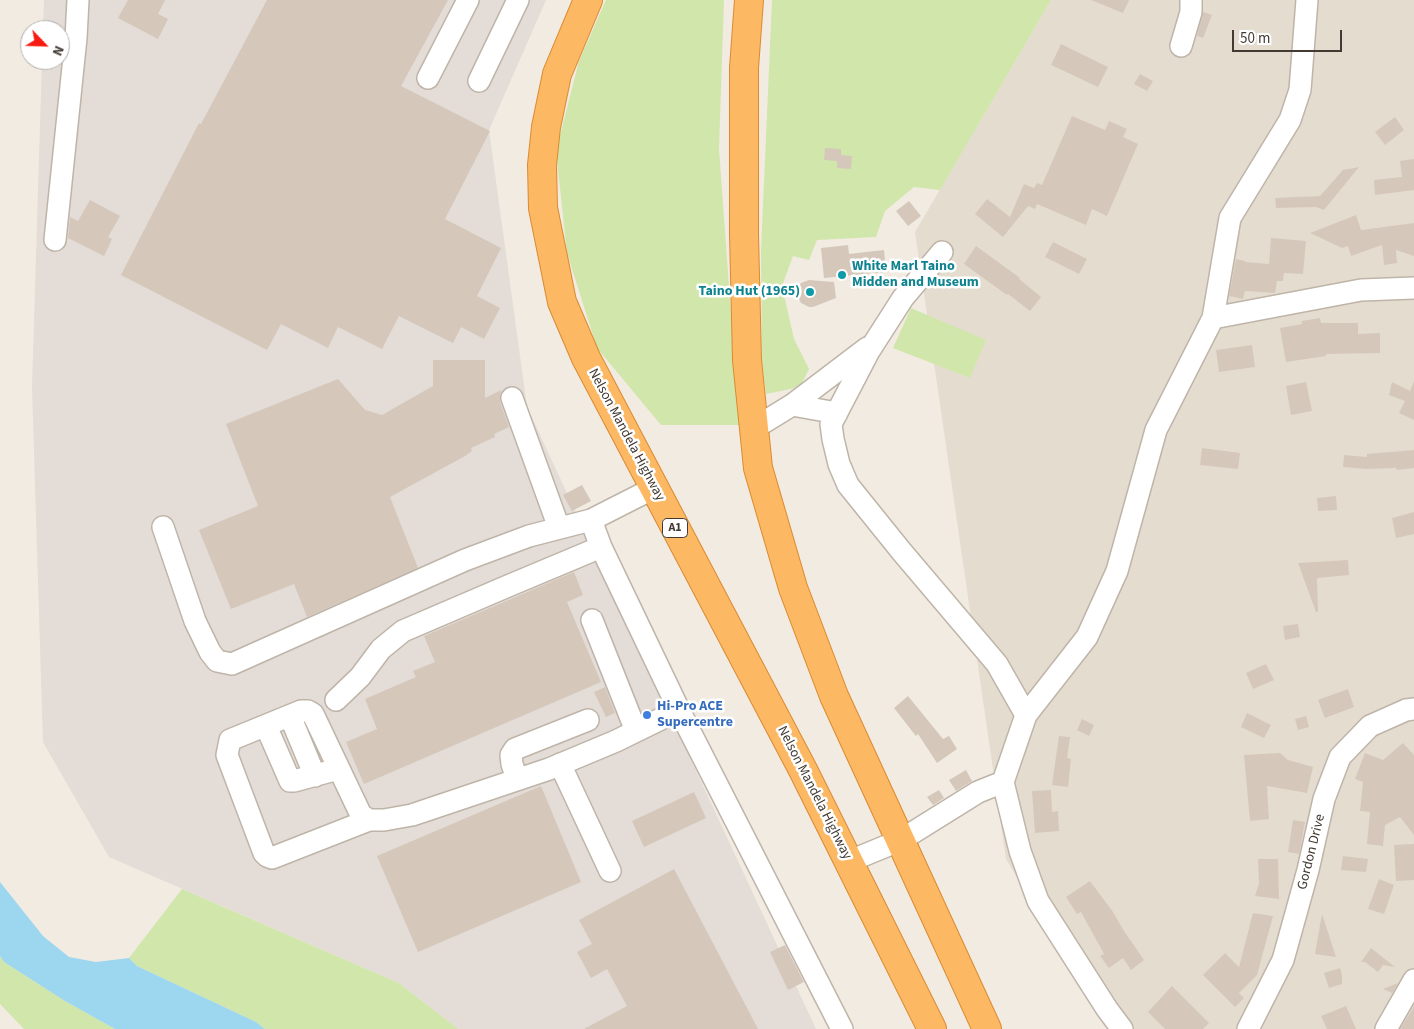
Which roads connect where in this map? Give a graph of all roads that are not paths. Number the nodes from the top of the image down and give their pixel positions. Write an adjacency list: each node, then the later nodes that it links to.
1 (78, 0): 11 (street)
2 (468, 0): 9 (street)
3 (518, 0): 10 (street)
4 (588, 0): 20 (highway, Nelson Mandela Highway / A1)
5 (749, 0): 19 (highway)
6 (1191, 0): 8 (street)
7 (1307, 0): 14 (street)
8 (1182, 46)
9 (428, 78)
10 (479, 81)
11 (55, 240)
12 (942, 252): 15 (street)
13 (1414, 288): 14 (street)
14 (1213, 318): 29 (street)
15 (873, 343): 17 (street); 18 (street)
16 (512, 398): 23 (street)
17 (792, 405): 18 (street); 19 (street)
18 (837, 413): 29 (street)
19 (753, 429): 40 (highway)
20 (654, 488): 21 (street); 41 (highway, Nelson Mandela Highway / A1)
21 (591, 520): 23 (street); 24 (street)
22 (163, 527): 23 (street)
23 (560, 528)
24 (602, 547): 26 (street); 28 (street)
25 (592, 620): 33 (street)
26 (336, 700)
27 (1414, 709): 48 (street, Gordon Drive)
28 (679, 710): 33 (street); 44 (street)
29 (1026, 715): 38 (street)
30 (290, 716): 32 (street); 35 (street); 36 (street)
31 (588, 720): 37 (street)
32 (266, 726): 36 (street); 39 (street)
33 (636, 731): 34 (street)
34 (560, 764): 37 (street); 42 (street)
35 (338, 769): 36 (street); 39 (street)
36 (315, 776)
37 (518, 780): 39 (street)
38 (1003, 782): 40 (street); 47 (street)
39 (369, 820)
40 (894, 835): 41 (street); 46 (highway)
41 (847, 868): 45 (highway, Nelson Mandela Highway / A1)
42 (610, 871)
43 (1414, 980): 49 (street)
44 (842, 1029)
45 (932, 1029)
46 (987, 1029)
47 (1122, 1029)
48 (1248, 1029)
49 (1386, 1029)

